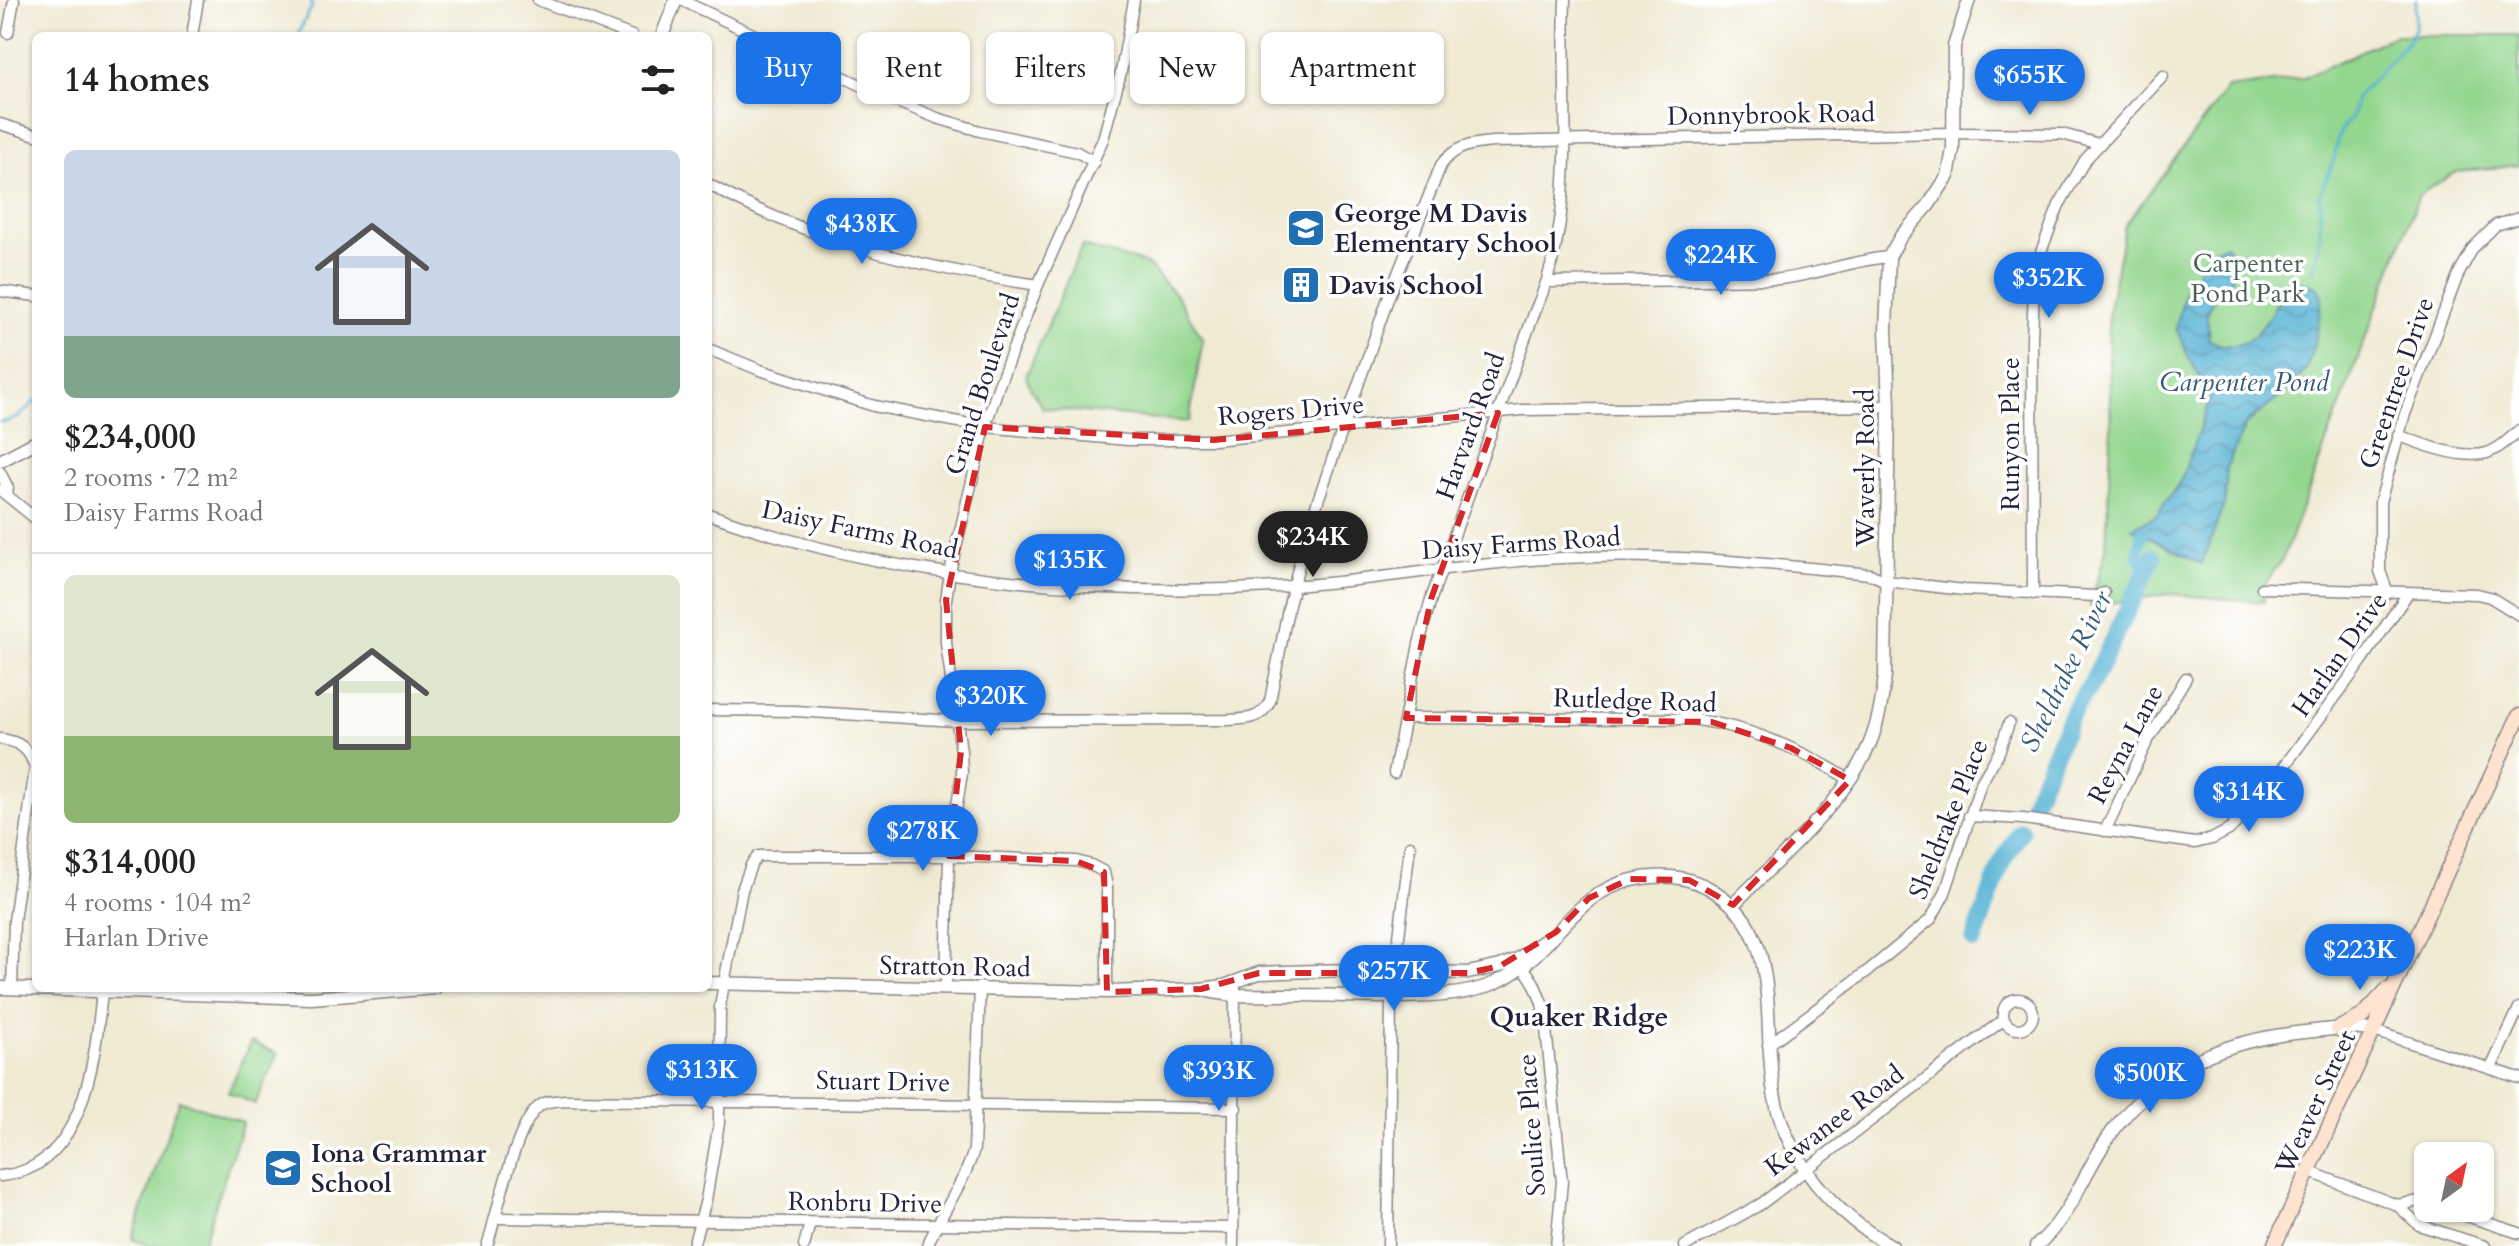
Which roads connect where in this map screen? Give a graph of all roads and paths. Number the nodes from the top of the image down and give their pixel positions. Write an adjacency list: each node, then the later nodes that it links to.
1 (14, 0): 11 (street)
2 (198, 0): 8 (street)
3 (538, 0): 9 (street)
4 (679, 0): 10 (street); 18 (street)
5 (1134, 0): 18 (street, Grand Boulevard)
6 (1565, 0): 16 (street, Harvard Road)
7 (1969, 0): 14 (street)
8 (193, 32)
9 (622, 32)
10 (664, 32)
11 (8, 33)
12 (2163, 76): 17 (street, Runyon Place)
13 (0, 124): 15 (street)
14 (1952, 133): 16 (street, Donnybrook Road); 17 (street, Donnybrook Road); 21 (street)
15 (32, 134)
16 (1564, 140): 22 (street, Harvard Road); 30 (street, Donnybrook Road)
17 (2099, 144): 47 (street, Runyon Place)
18 (1094, 162): 23 (street, Grand Boulevard)
19 (712, 186): 23 (street)
20 (2519, 218): 32 (street, Greentree Drive)
21 (1889, 257): 22 (street); 27 (street, Waverly Road)
22 (1548, 282): 28 (street, Harvard Road)
23 (1038, 285): 29 (street, Grand Boulevard)
24 (0, 291): 25 (street)
25 (32, 295)
26 (712, 351): 29 (street, Rogers Drive)
27 (1889, 406): 28 (street, Rogers Drive); 41 (street, Waverly Road)
28 (1498, 413): 30 (street, Rogers Drive); 39 (street, Harvard Road)
29 (985, 427): 30 (street, Rogers Drive); 40 (street, Grand Boulevard)
30 (1343, 428): 42 (street)
31 (2519, 430): 32 (street)
32 (2398, 435): 45 (street, Greentree Drive)
33 (32, 444): 34 (street)
34 (0, 461)
35 (0, 472): 36 (street)
36 (4, 492): 38 (street)
37 (712, 515): 40 (street, Daisy Farms Road)
38 (32, 516)
39 (1442, 569): 41 (street, Daisy Farms Road); 42 (street, Daisy Farms Road); 52 (street, Harvard Road)
40 (950, 572): 42 (street, Daisy Farms Road); 53 (street, Grand Boulevard)
41 (1886, 581): 47 (street, Daisy Farms Road); 58 (street, Waverly Road)
42 (1294, 586): 53 (street)
43 (2262, 588): 45 (street)
44 (2104, 593): 47 (street, Daisy Farms Road)
45 (2388, 593): 46 (street)
46 (2408, 593): 48 (street); 61 (street, Harlan Drive)
47 (2033, 594)
48 (2519, 615)
49 (2186, 678): 61 (street, Reyna Lane)
50 (712, 710): 53 (street)
51 (2519, 716): 67 (main road, Weaver Street)
52 (1406, 718): 57 (street, Harvard Road); 58 (street, Rutledge Road)
53 (956, 721): 63 (street, Grand Boulevard)
54 (2009, 723): 60 (street, Sheldrake Place)
55 (0, 739): 56 (street)
56 (32, 758)
57 (1394, 773)
58 (1850, 780): 64 (street, Waverly Road)
59 (32, 805): 72 (street)
60 (1969, 816): 61 (street, Harlan Drive); 83 (street, Sheldrake Place)
61 (2105, 831)
62 (1410, 846): 66 (street)
63 (949, 856): 69 (street); 70 (street, Grand Boulevard); 77 (street)
64 (1733, 905): 65 (street, Stratton Road); 83 (street, Stratton Road)
65 (1520, 963): 66 (street, Stratton Road); 78 (street, Stratton Road); 107 (street, Soulice Place)
66 (1395, 971): 73 (street, Stratton Road); 78 (street)
67 (2398, 977): 81 (main road); 82 (main road, Weaver Street)
68 (712, 983): 69 (street, Stratton Road)
69 (724, 983): 70 (street, Stratton Road); 86 (street)
70 (946, 986): 71 (street, Stratton Road)
71 (980, 987): 77 (street, Stratton Road); 87 (street)
72 (6, 988): 74 (street)
73 (1234, 988): 77 (street, Stratton Road); 78 (street, Stratton Road); 88 (street)
74 (32, 989)
75 (102, 992): 76 (street); 91 (street)
76 (386, 992)
77 (1107, 992)
78 (1392, 995): 106 (street)
79 (2519, 1008): 84 (street)
80 (2003, 1020): 89 (street, Kewanee Road)
81 (2338, 1029): 82 (street); 110 (street)
82 (2374, 1031): 84 (street); 90 (main road, Weaver Street)
83 (1768, 1045): 89 (street, Stratton Road)
84 (2491, 1068): 85 (street)
85 (2519, 1078)
86 (719, 1101): 87 (street, Stuart Drive); 94 (street, Stuart Drive); 96 (street)
87 (977, 1104): 88 (street, Stuart Drive); 98 (street)
88 (1236, 1108): 99 (street)
89 (1807, 1169): 108 (street, Kewanee Road); 109 (street, Stratton Road)
90 (2310, 1172): 93 (street); 111 (main road, Weaver Street)
91 (0, 1176)
92 (2414, 1202): 93 (street)
93 (2397, 1205): 112 (street)
94 (496, 1218): 96 (street, Ronbru Drive); 101 (street, Stuart Drive)
95 (2485, 1222): 100 (street)
96 (700, 1223): 97 (street, Ronbru Drive); 102 (street)
97 (810, 1223): 98 (street, Ronbru Drive); 103 (street)
98 (937, 1225): 99 (street, Ronbru Drive); 104 (street)
99 (1233, 1228): 105 (street)
100 (2519, 1233)
101 (487, 1246)
102 (693, 1246)
103 (804, 1246)
104 (927, 1246)
105 (1233, 1246)
106 (1388, 1246)
107 (1556, 1246)
108 (1685, 1246)
109 (1892, 1246)
110 (2036, 1246)
111 (2274, 1246)
112 (2485, 1246)

